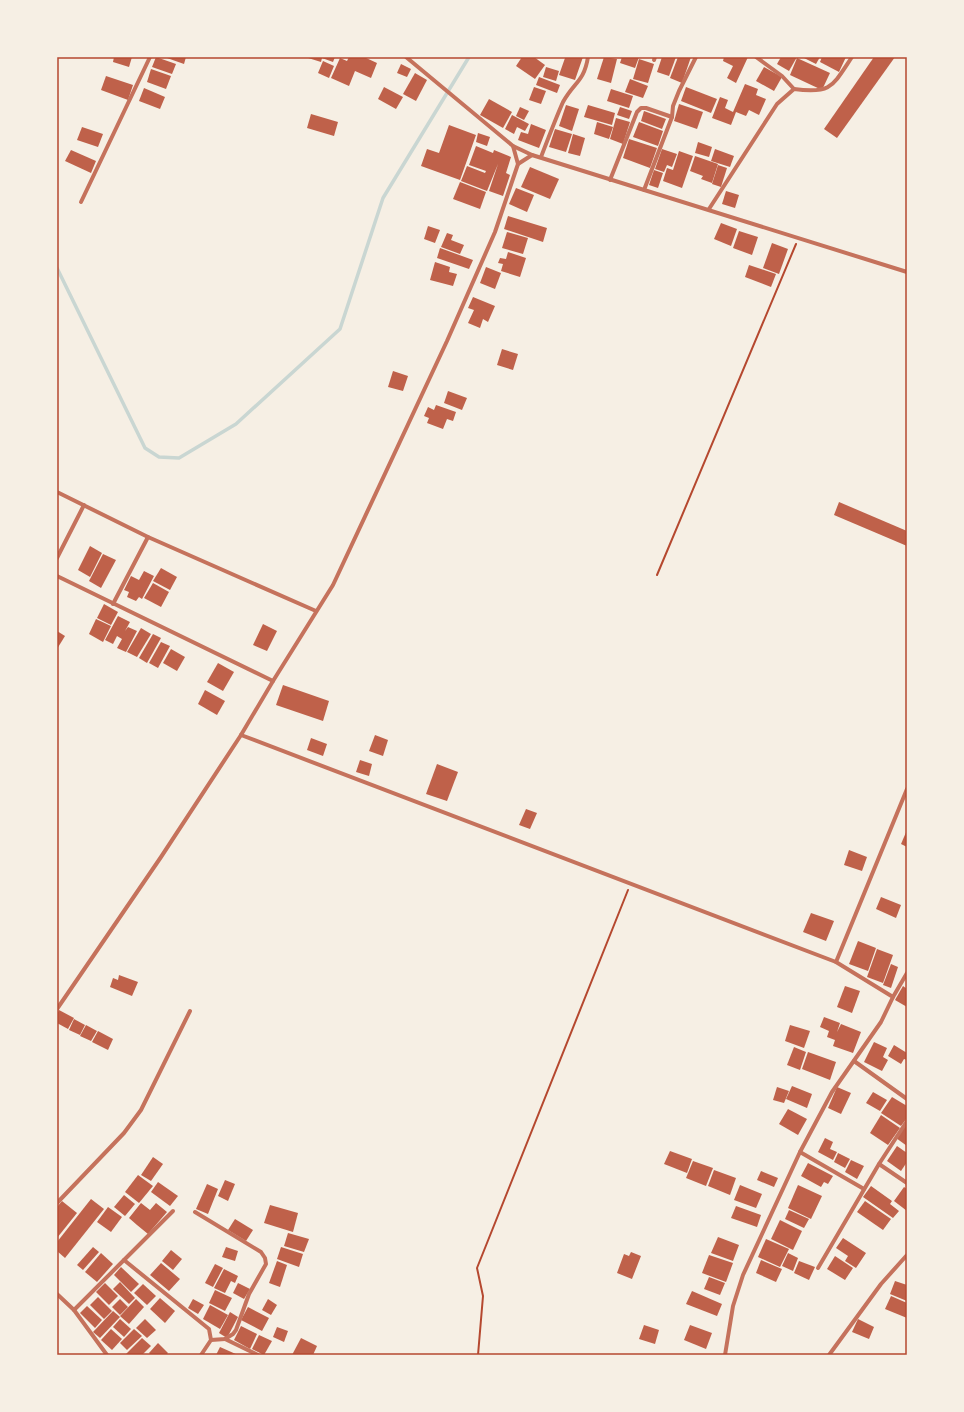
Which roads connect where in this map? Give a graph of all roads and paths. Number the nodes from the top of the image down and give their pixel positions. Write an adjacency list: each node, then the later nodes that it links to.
1 (150, 57): 15 (street)
2 (406, 57): 9 (street)
3 (588, 57): 11 (street)
4 (696, 57): 8 (street)
5 (756, 57): 7 (street)
6 (852, 57): 7 (street)
7 (794, 89): 16 (street)
8 (672, 117): 13 (street); 14 (street)
9 (513, 146): 10 (street); 12 (street)
10 (532, 155): 11 (street); 12 (street)
11 (541, 157): 13 (street)
12 (518, 164): 26 (street)
13 (610, 180): 14 (street)
14 (644, 190): 16 (street)
15 (81, 202)
16 (709, 209): 17 (street)
17 (799, 238): 18 (street); 23 (path)
18 (907, 272)
19 (57, 492): 20 (street)
20 (84, 505): 21 (street); 22 (street)
21 (148, 537): 25 (street); 26 (street)
22 (57, 558)
23 (658, 575)
24 (57, 576): 25 (street)
25 (114, 604): 27 (street)
26 (316, 611): 27 (street)
27 (273, 681): 28 (street)
28 (241, 735): 30 (street); 34 (street)
29 (907, 789): 31 (street)
30 (630, 884): 31 (street); 56 (path)
31 (836, 962): 33 (street)
32 (907, 973): 33 (street)
33 (893, 996): 36 (street)
34 (57, 1009)
35 (190, 1011): 43 (street)
36 (854, 1062): 37 (street); 39 (street)
37 (907, 1099)
38 (907, 1121): 40 (street)
39 (800, 1152): 42 (street); 57 (street)
40 (879, 1164): 41 (street); 42 (street)
41 (907, 1183)
42 (864, 1189): 48 (street)
43 (57, 1203)
44 (173, 1211): 47 (street)
45 (195, 1212): 51 (street)
46 (907, 1255): 58 (street)
47 (124, 1260): 50 (street); 52 (street)
48 (818, 1268)
49 (57, 1294): 50 (street)
50 (74, 1310): 53 (street)
51 (225, 1339): 52 (street); 55 (street)
52 (211, 1340): 54 (street)
53 (107, 1355)
54 (200, 1355)
55 (258, 1355)
56 (478, 1355)
57 (724, 1355)
58 (829, 1355)

